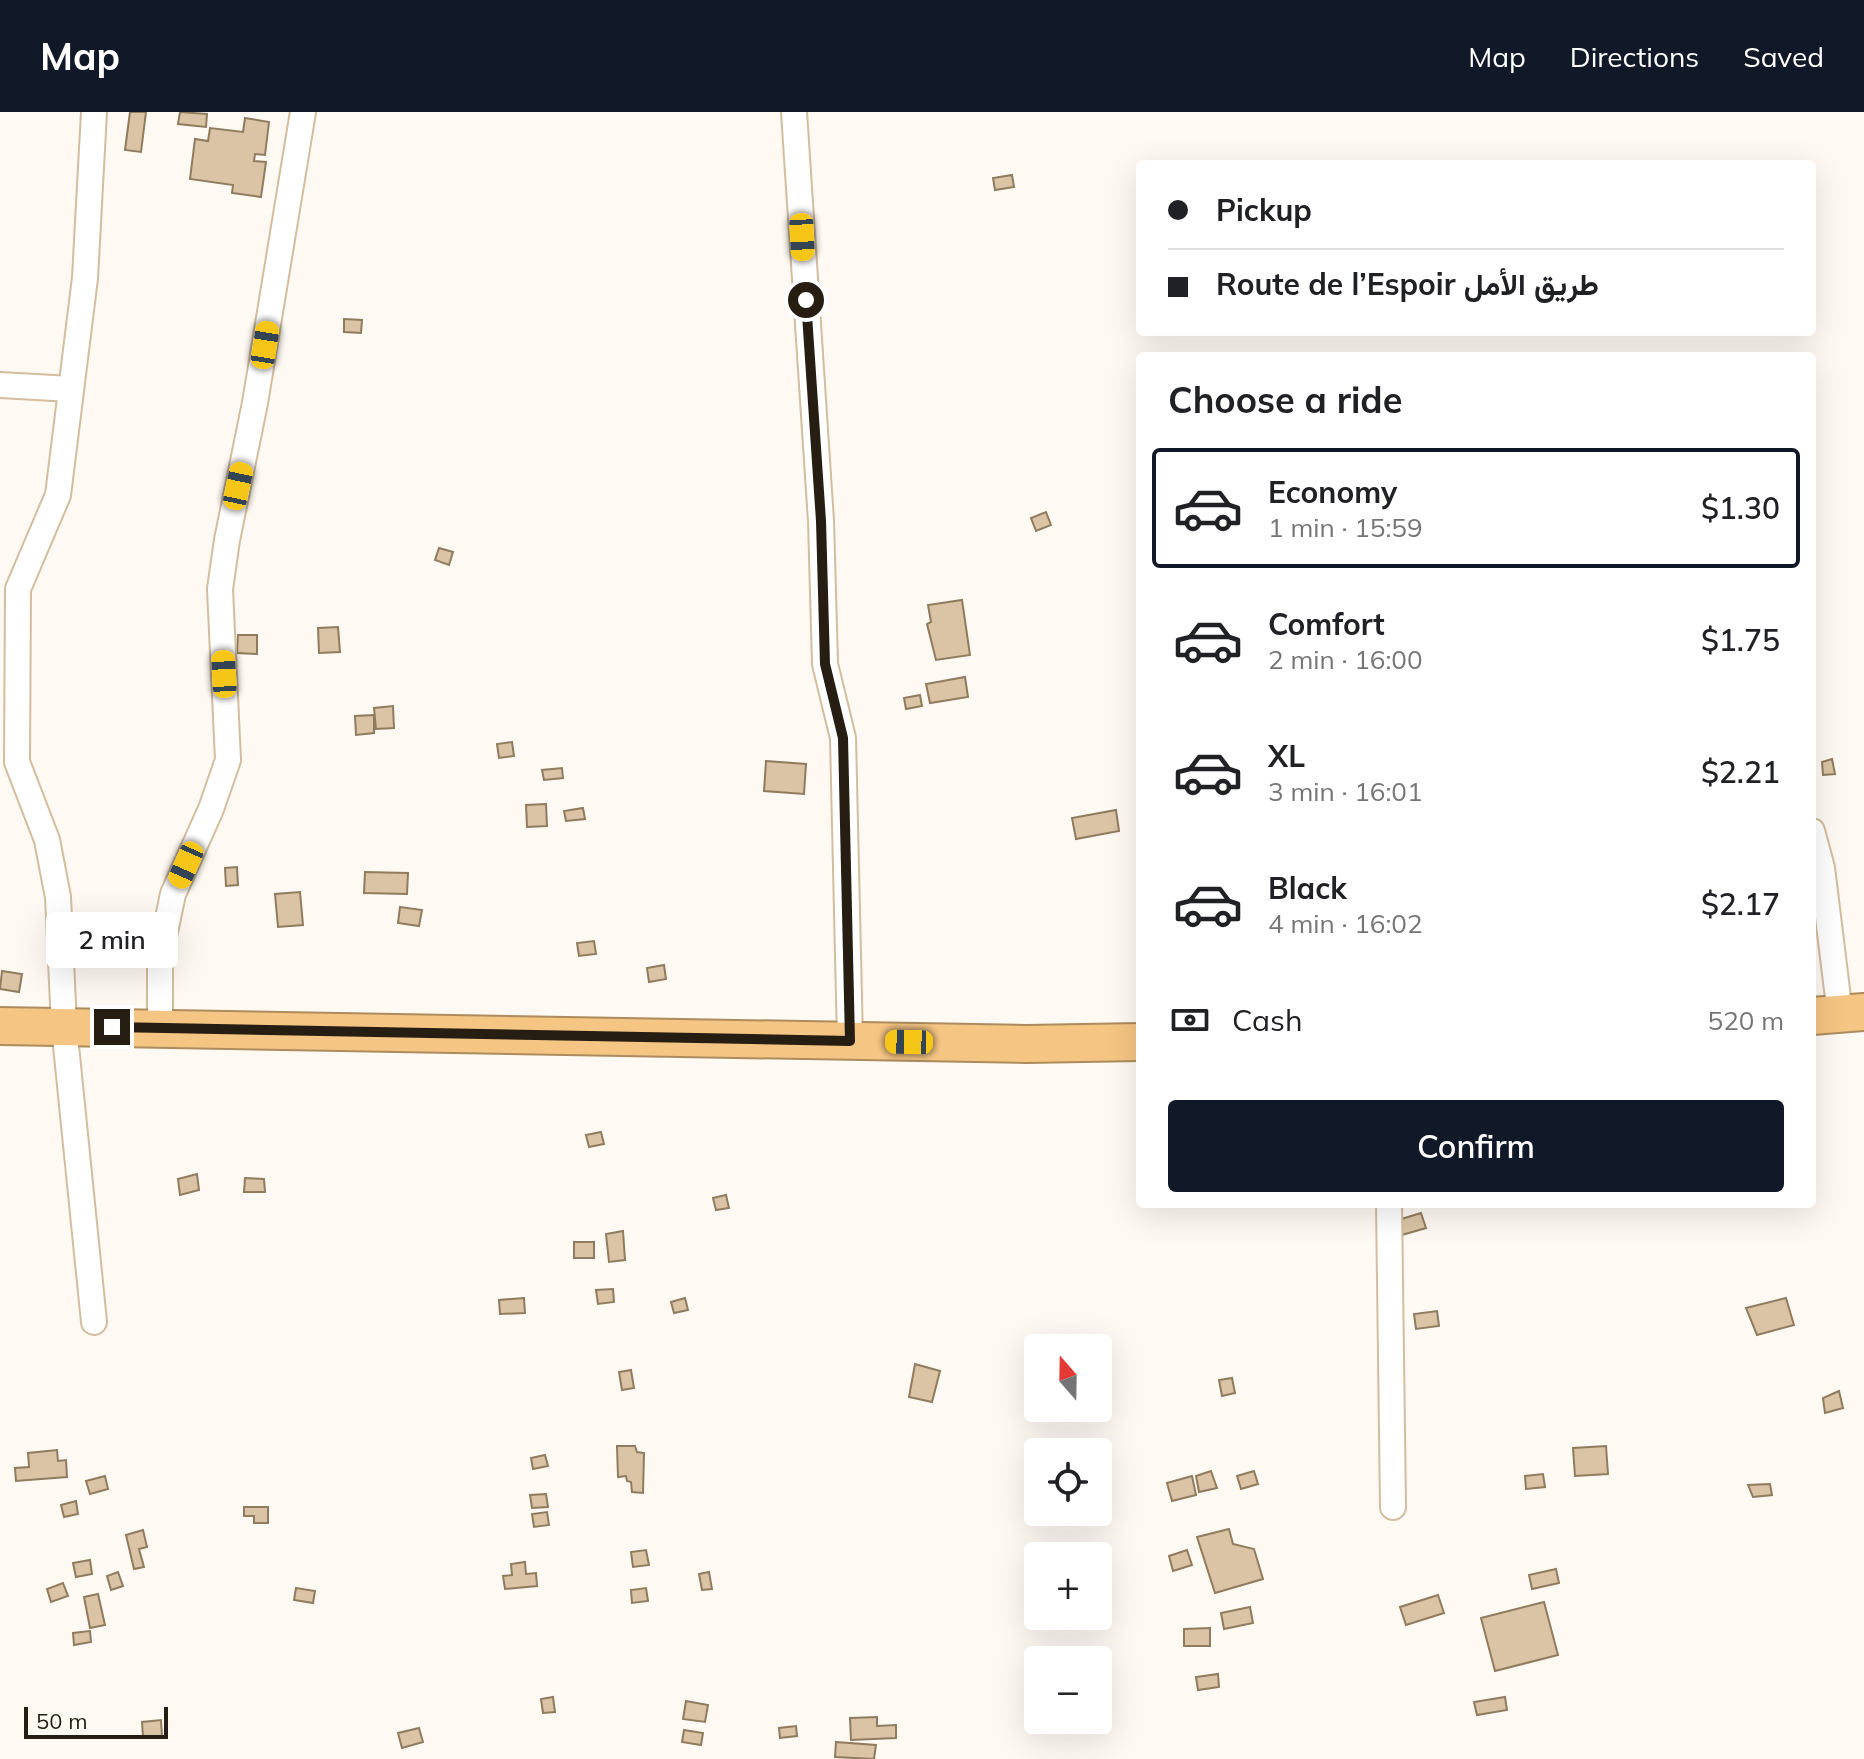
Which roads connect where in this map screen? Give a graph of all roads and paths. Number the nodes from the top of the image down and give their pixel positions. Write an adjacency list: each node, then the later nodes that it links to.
1 (94, 112): 5 (street)
2 (303, 112): 10 (street)
3 (794, 112): 11 (street)
4 (0, 385): 5 (street)
5 (71, 389): 9 (street)
6 (1816, 846): 7 (street)
7 (1839, 1014)
8 (0, 1026): 9 (highway)
9 (64, 1026): 10 (highway); 14 (street)
10 (160, 1028): 11 (highway)
11 (850, 1041): 12 (highway)
12 (1136, 1042)
13 (1389, 1208): 15 (street)
14 (94, 1322)
15 (1393, 1507)

